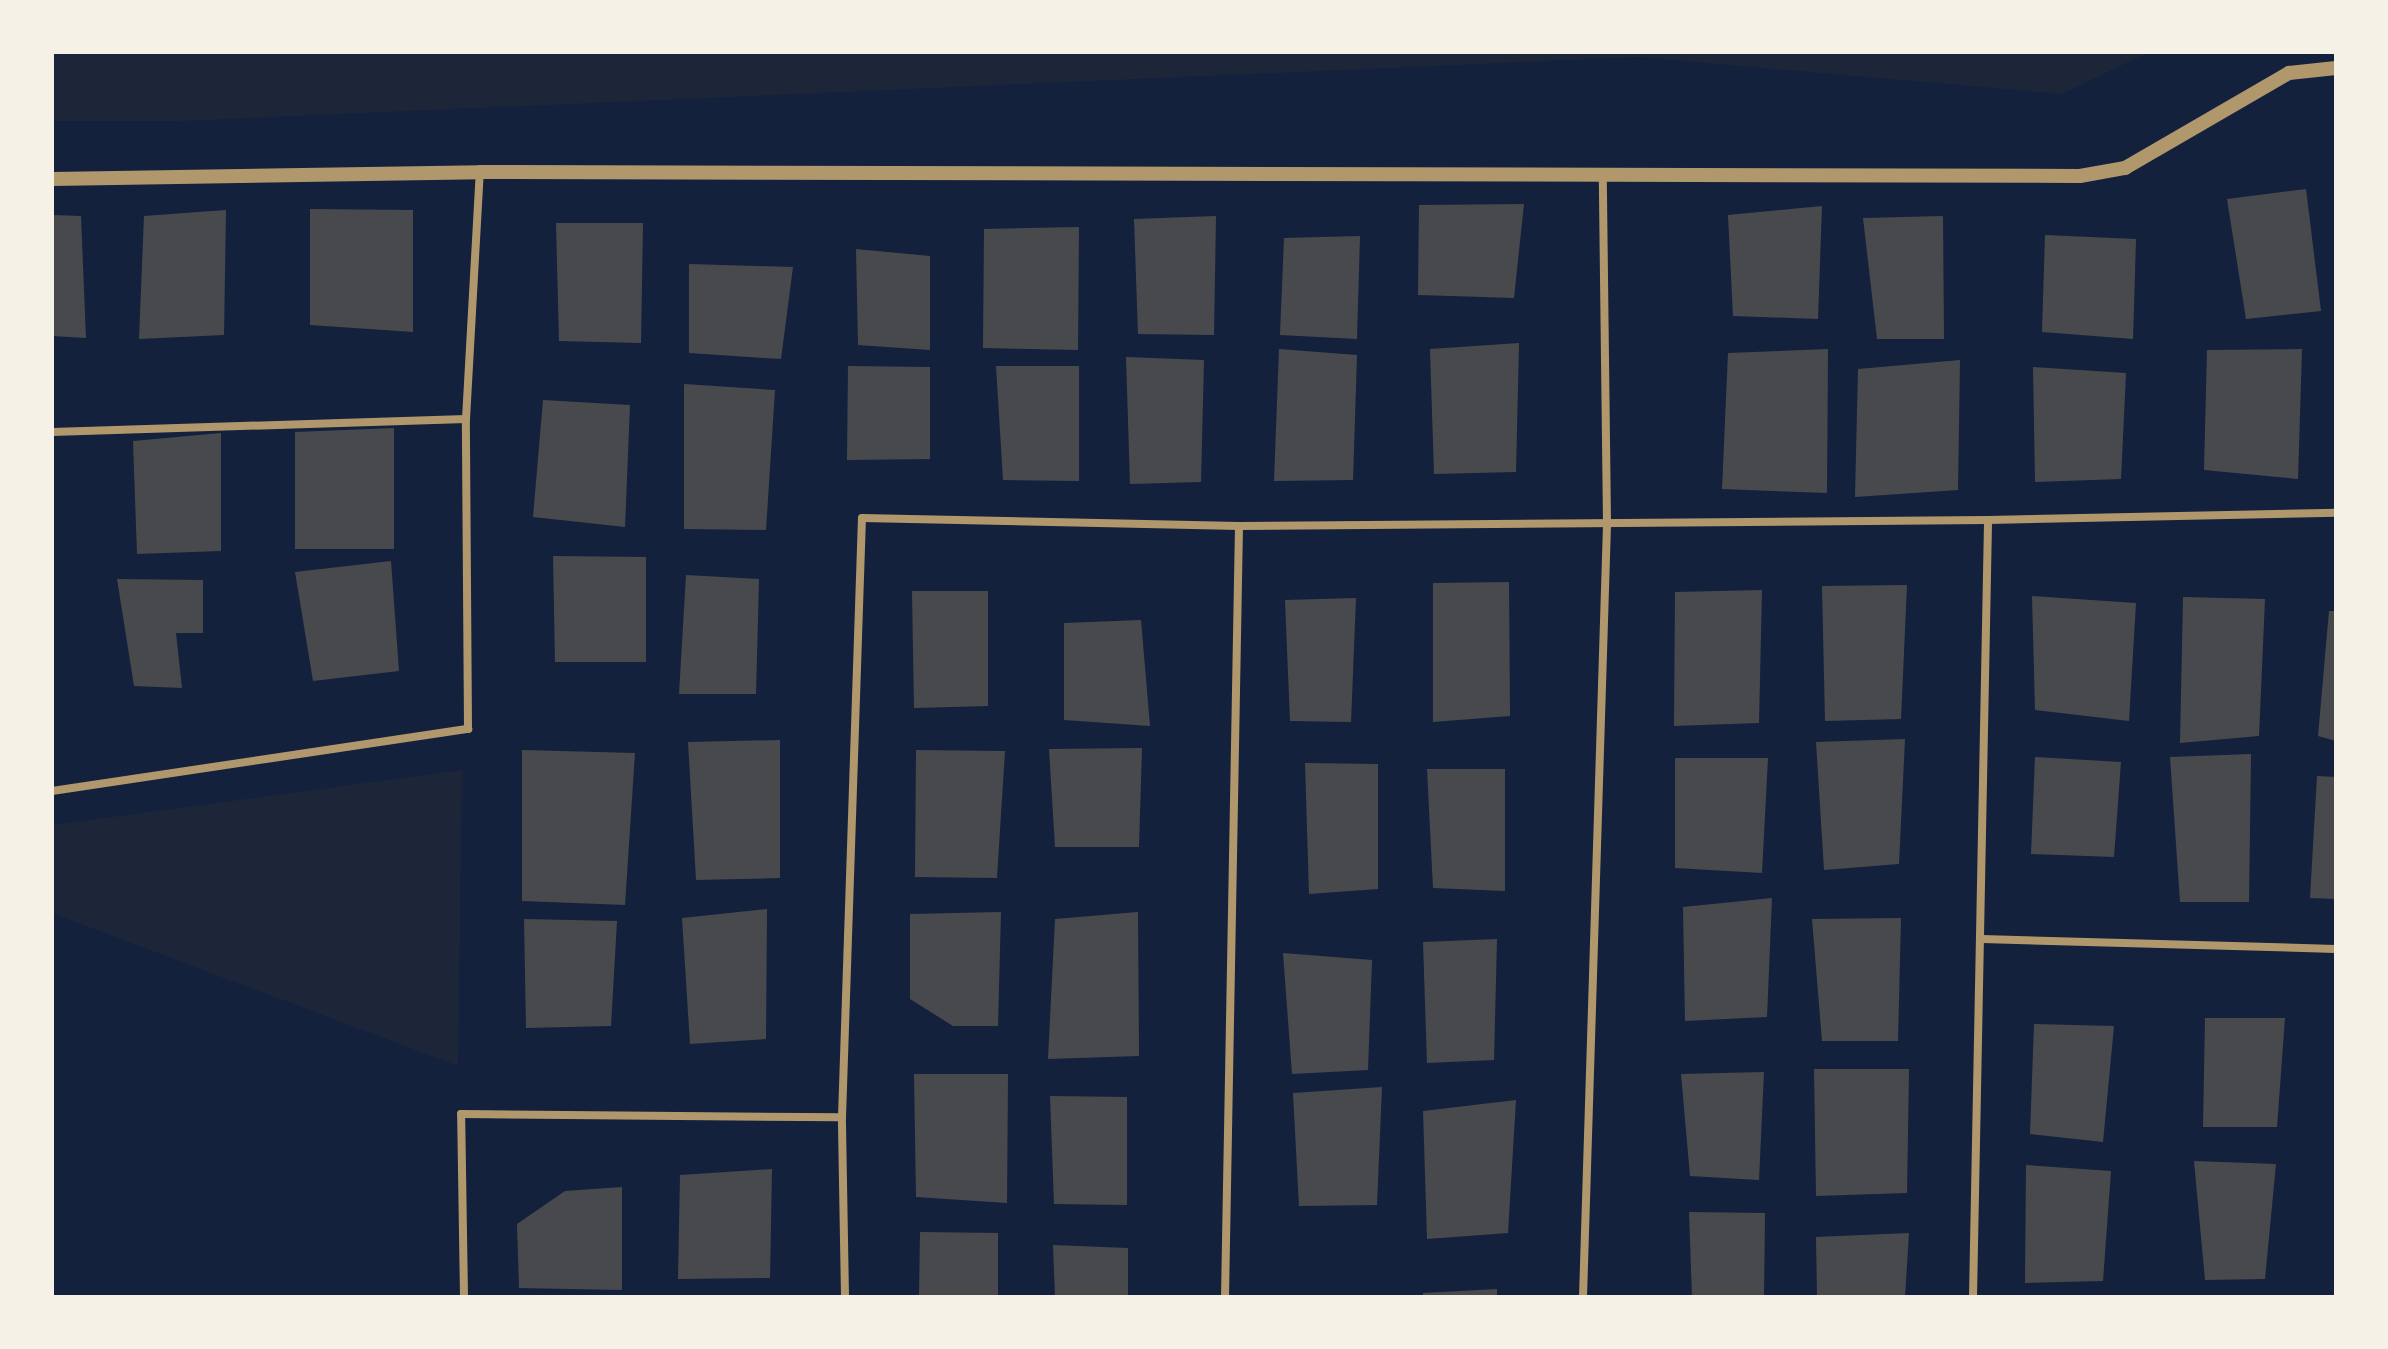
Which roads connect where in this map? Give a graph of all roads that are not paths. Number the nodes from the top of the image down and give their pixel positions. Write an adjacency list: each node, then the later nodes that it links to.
1 (2336, 68): 3 (street)
2 (480, 172): 3 (street); 4 (street); 5 (street)
3 (1603, 174): 9 (street)
4 (52, 179)
5 (466, 419): 6 (street); 11 (street)
6 (52, 432)
7 (2336, 513): 8 (street)
8 (1988, 520): 9 (street); 12 (street)
9 (1607, 523): 10 (street); 18 (street)
10 (1239, 526): 14 (street); 17 (street)
11 (52, 791)
12 (1982, 939): 13 (street); 19 (street)
13 (2336, 949)
14 (842, 1117): 15 (street); 16 (street)
15 (464, 1297)
16 (845, 1297)
17 (1225, 1297)
18 (1583, 1297)
19 (1973, 1297)

